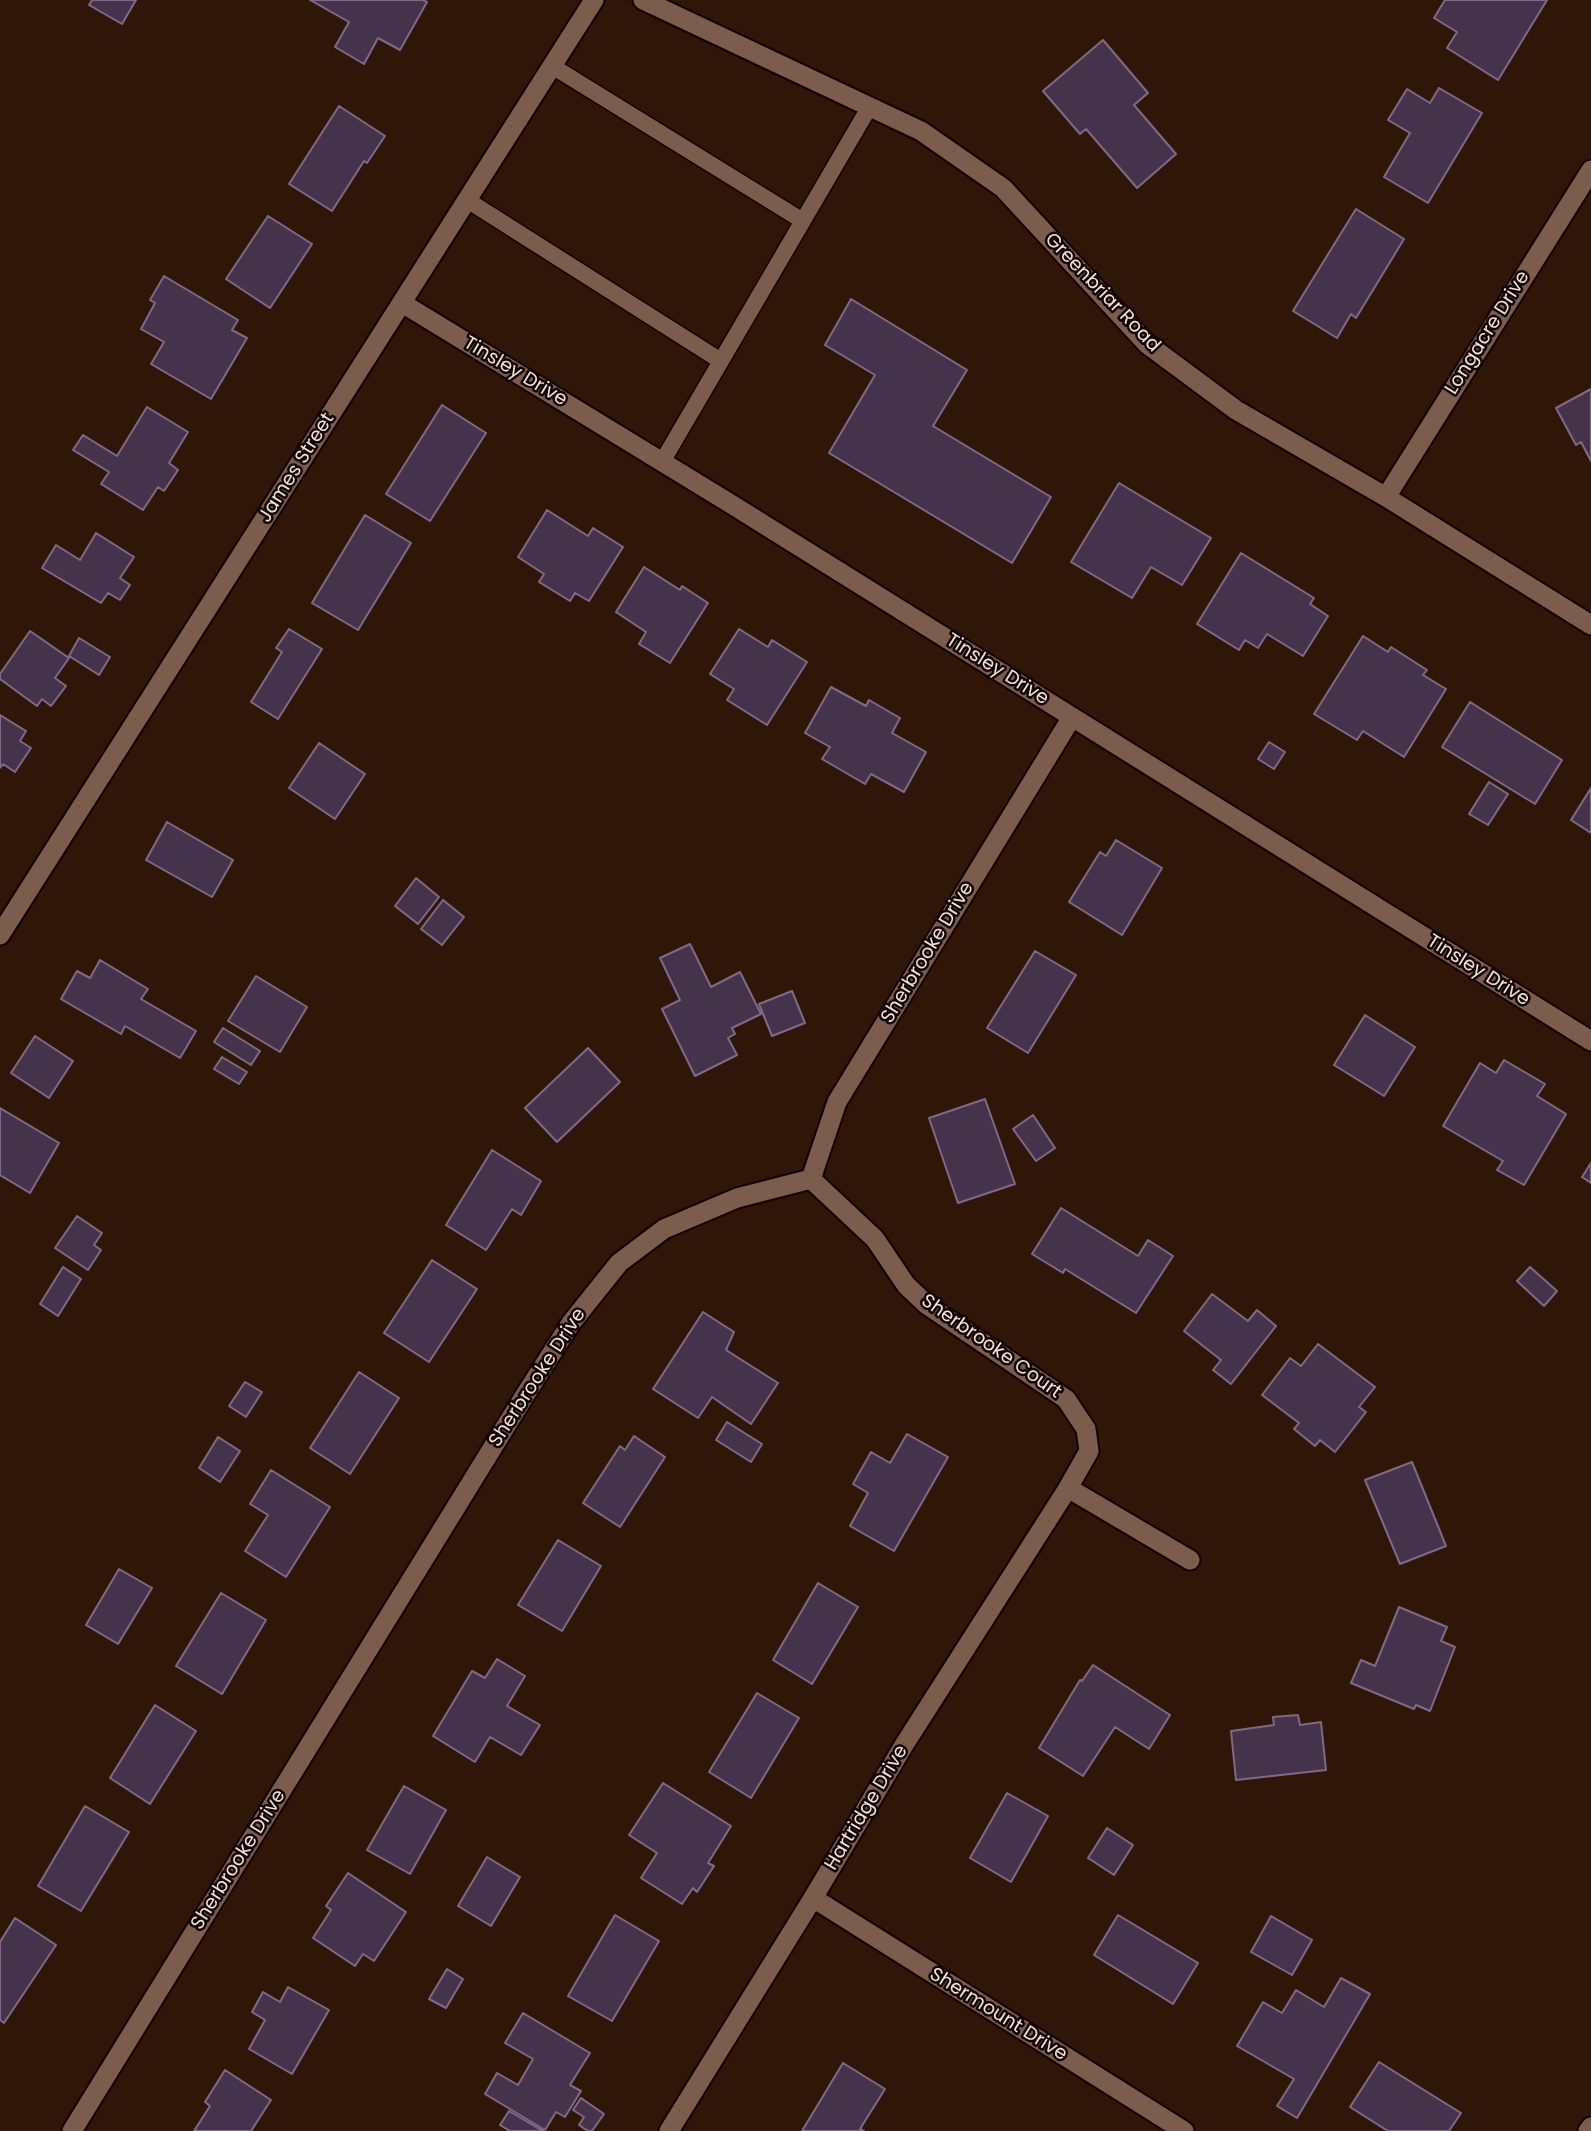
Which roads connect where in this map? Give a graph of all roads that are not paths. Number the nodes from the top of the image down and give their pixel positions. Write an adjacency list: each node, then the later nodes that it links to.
1 (594, 0): 3 (street, James Street)
2 (643, 0): 4 (street, Greenbriar Road)
3 (552, 66): 6 (street, James Street); 7 (lane)
4 (870, 106): 7 (lane); 11 (street, Greenbriar Road)
5 (1591, 170): 11 (street, Longacre Drive)
6 (467, 200): 8 (street, James Street); 9 (lane)
7 (803, 221): 9 (lane)
8 (402, 303): 10 (street, Tinsley Drive); 14 (street, James Street)
9 (721, 361): 10 (lane)
10 (662, 462): 13 (street, Tinsley Drive)
11 (1386, 497): 12 (street, Greenbriar Road)
12 (1591, 625)
13 (1072, 717): 15 (street, Tinsley Drive); 16 (street, Sherbrooke Drive)
14 (0, 935)
15 (1591, 1041)
16 (811, 1179): 17 (street, Sherbrooke Court); 20 (street, Sherbrooke Drive)
17 (1068, 1488): 18 (street); 19 (street, Hartridge Drive)
18 (1190, 1560)
19 (813, 1898): 21 (street, Hartridge Drive); 22 (street, Shermount Drive)
20 (72, 2131)
21 (669, 2131)
22 (1184, 2131)

